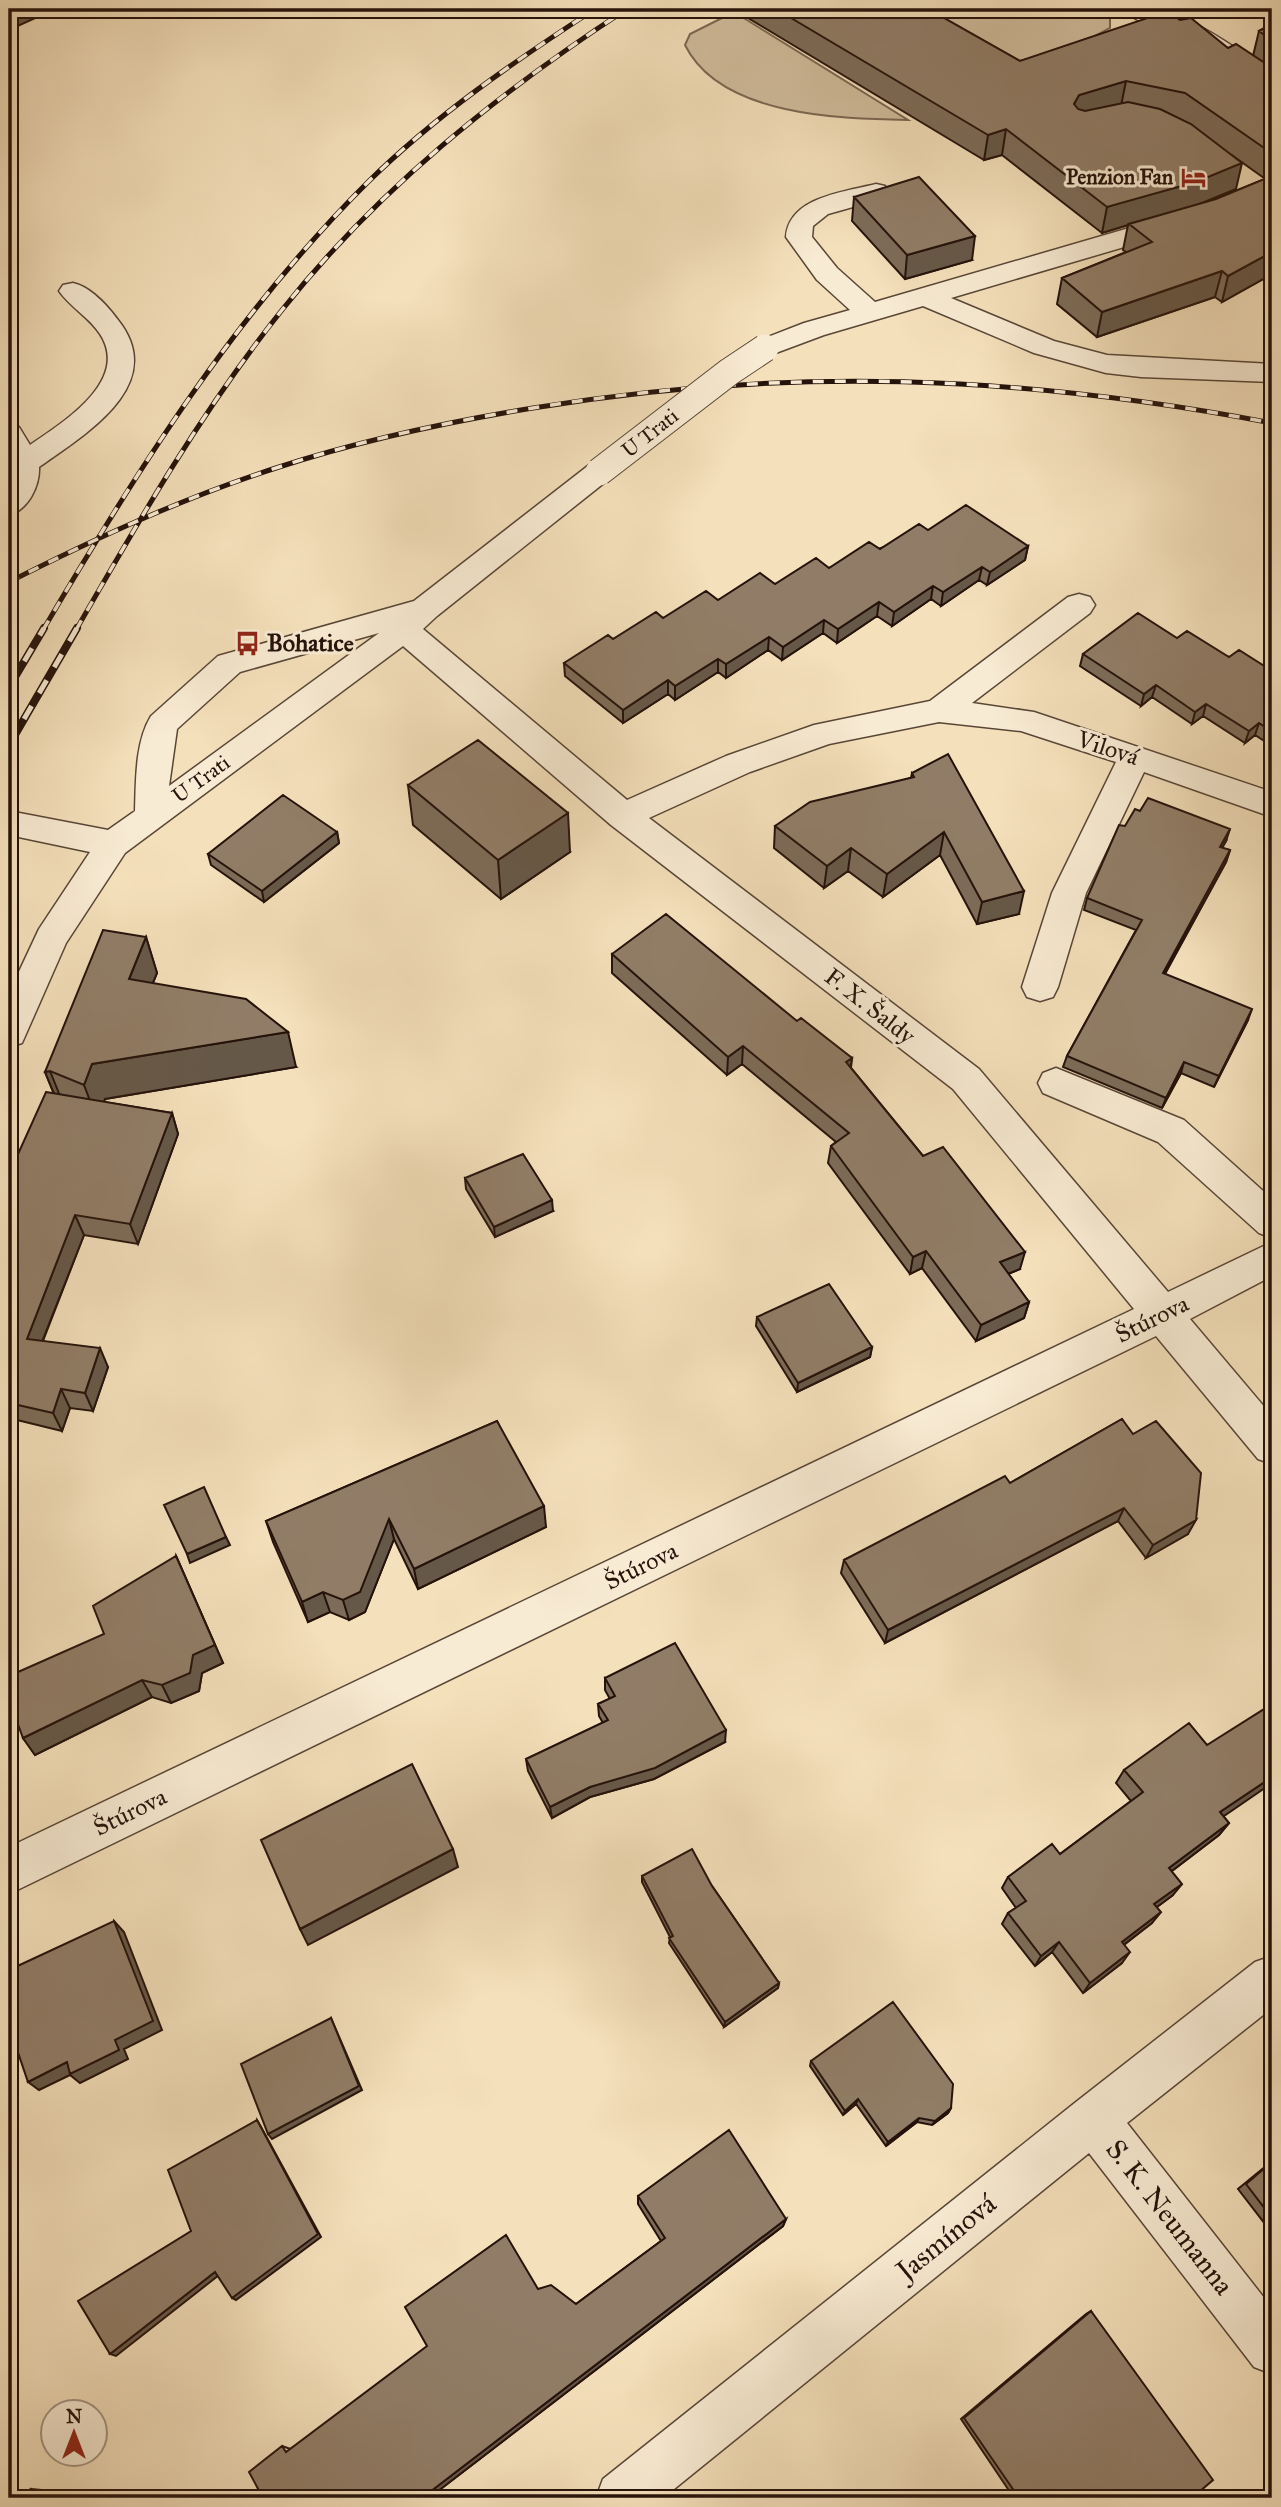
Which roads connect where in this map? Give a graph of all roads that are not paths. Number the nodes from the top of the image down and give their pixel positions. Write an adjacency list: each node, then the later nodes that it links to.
1 (1136, 9): 2 (street)
2 (1272, 84)
3 (1257, 185): 6 (street, U Trati)
4 (876, 192): 7 (street)
5 (73, 290): 10 (street)
6 (926, 297): 7 (street, U Trati); 8 (street)
7 (870, 313): 13 (street, U Trati, bridge)
8 (1272, 373)
9 (9, 434): 10 (street)
10 (26, 462): 11 (street)
11 (9, 505)
12 (1079, 605): 14 (street, Vilová)
13 (415, 619): 17 (street, U Trati); 17 (street); 18 (street, F. X. Šaldy)
14 (939, 710): 15 (street, Vilová); 18 (street, Vilová)
15 (1135, 756): 16 (street, Vilová); 21 (street)
16 (1272, 804)
17 (151, 816): 20 (street, U Trati)
18 (623, 816): 26 (street, F. X. Šaldy)
19 (9, 823): 20 (street)
20 (113, 844): 22 (street, U Trati)
21 (1040, 987)
22 (9, 1033)
23 (1056, 1083): 24 (street)
24 (1272, 1222)
25 (1272, 1258): 26 (street, Štúrova)
26 (1160, 1315): 27 (street, F. X. Šaldy); 28 (street, Štúrova)
27 (1272, 1446)
28 (9, 1871)
29 (1272, 1979): 30 (street, Jasmínová)
30 (1093, 2119): 31 (street, S. K. Neumanna); 32 (street, Jasmínová)
31 (1272, 2349)
32 (622, 2498)

